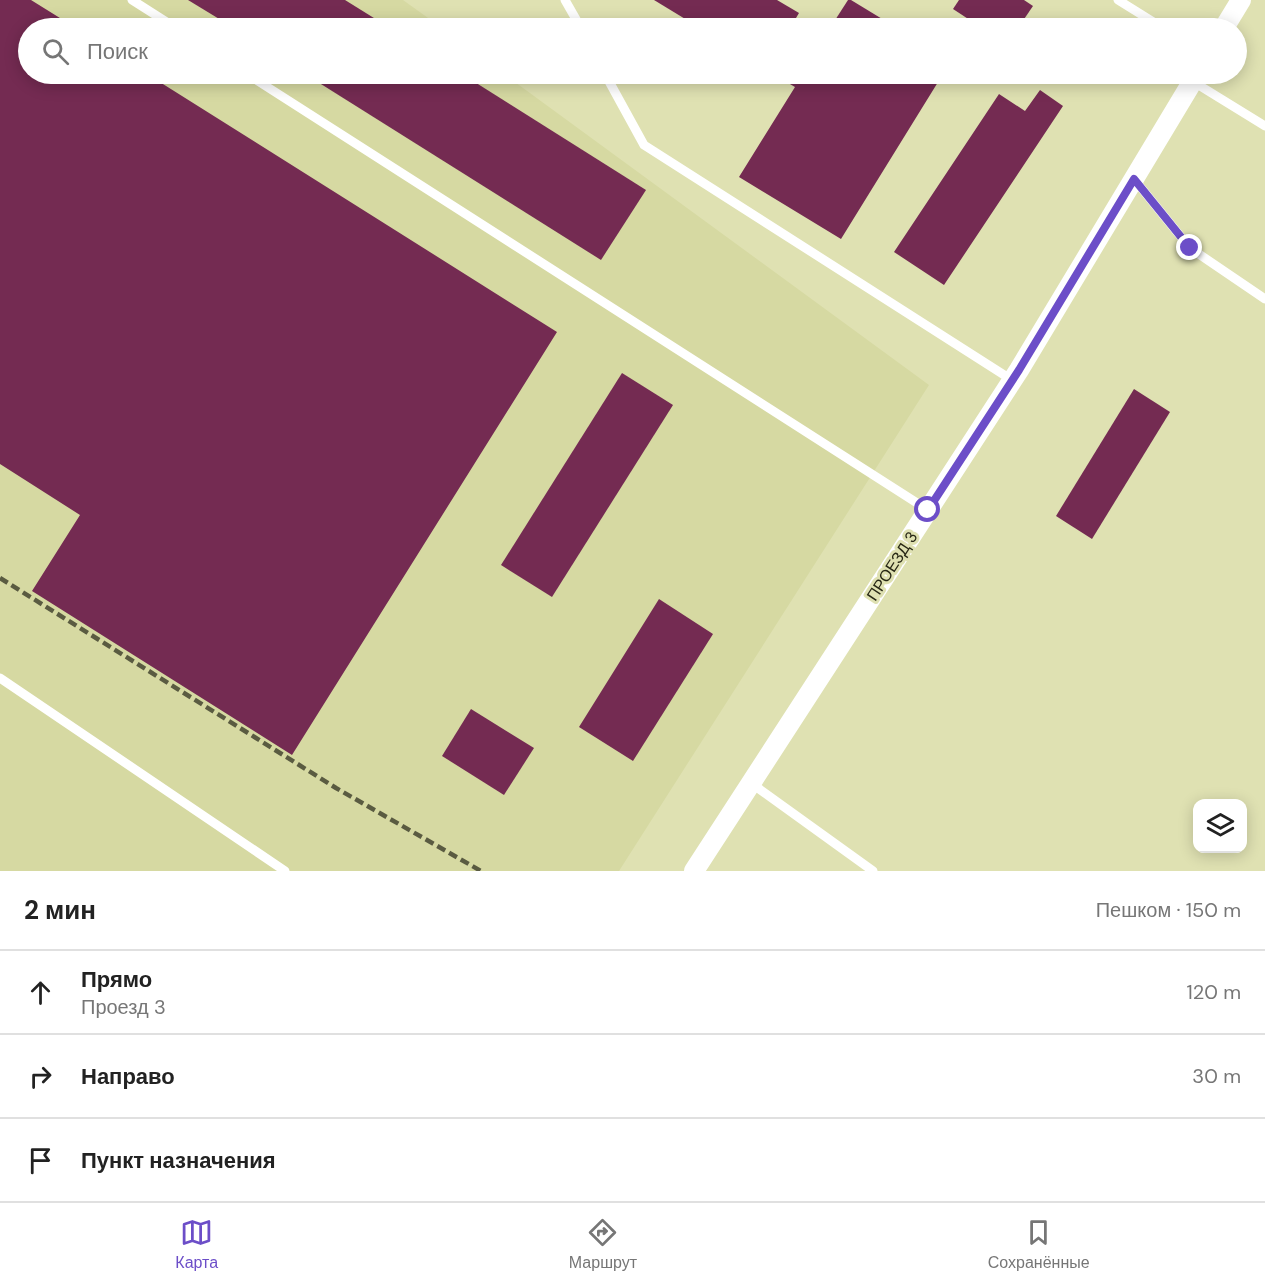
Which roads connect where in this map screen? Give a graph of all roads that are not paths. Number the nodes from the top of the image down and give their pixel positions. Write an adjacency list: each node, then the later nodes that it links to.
1 (132, 0): 5 (lane)
2 (565, 0): 6 (lane)
3 (1118, 0): 7 (lane)
4 (1242, 0): 8 (street)
5 (160, 18)
6 (575, 18)
7 (1147, 18)
8 (1230, 18)
9 (263, 84): 17 (lane)
10 (610, 84): 16 (lane)
11 (1191, 84): 14 (street, ПРОЕЗД 3)
12 (1205, 84): 13 (lane)
13 (1265, 126)
14 (1134, 179): 15 (lane); 16 (street, ПРОЕЗД 3)
15 (1265, 299)
16 (1012, 380): 17 (street, ПРОЕЗД 3)
17 (928, 510): 19 (street, ПРОЕЗД 3)
18 (0, 678): 20 (lane)
19 (751, 783): 21 (street, ПРОЕЗД 3); 22 (lane)
20 (285, 871)
21 (694, 871)
22 (873, 871)

